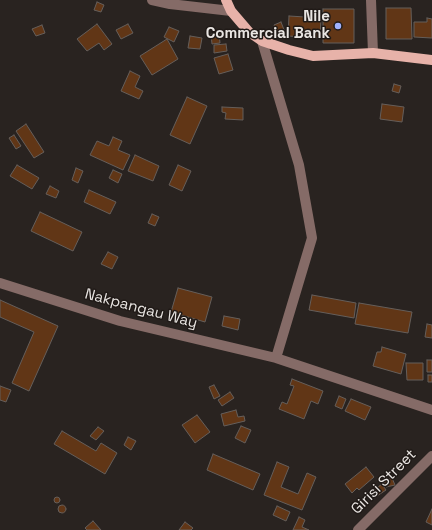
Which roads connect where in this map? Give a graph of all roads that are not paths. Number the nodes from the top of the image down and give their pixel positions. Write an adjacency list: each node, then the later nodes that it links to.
1 (152, 0): 4 (street)
2 (226, 0): 4 (main road)
3 (372, 0): 6 (street)
4 (231, 11): 5 (main road)
5 (262, 41): 6 (main road); 9 (street)
6 (373, 53): 7 (main road)
7 (432, 60)
8 (0, 283): 9 (street, Nakpangau Way)
9 (276, 358): 10 (street, Nakpangau Way)
10 (432, 410)
11 (432, 456): 12 (street, Girisi Street)
12 (358, 530)

